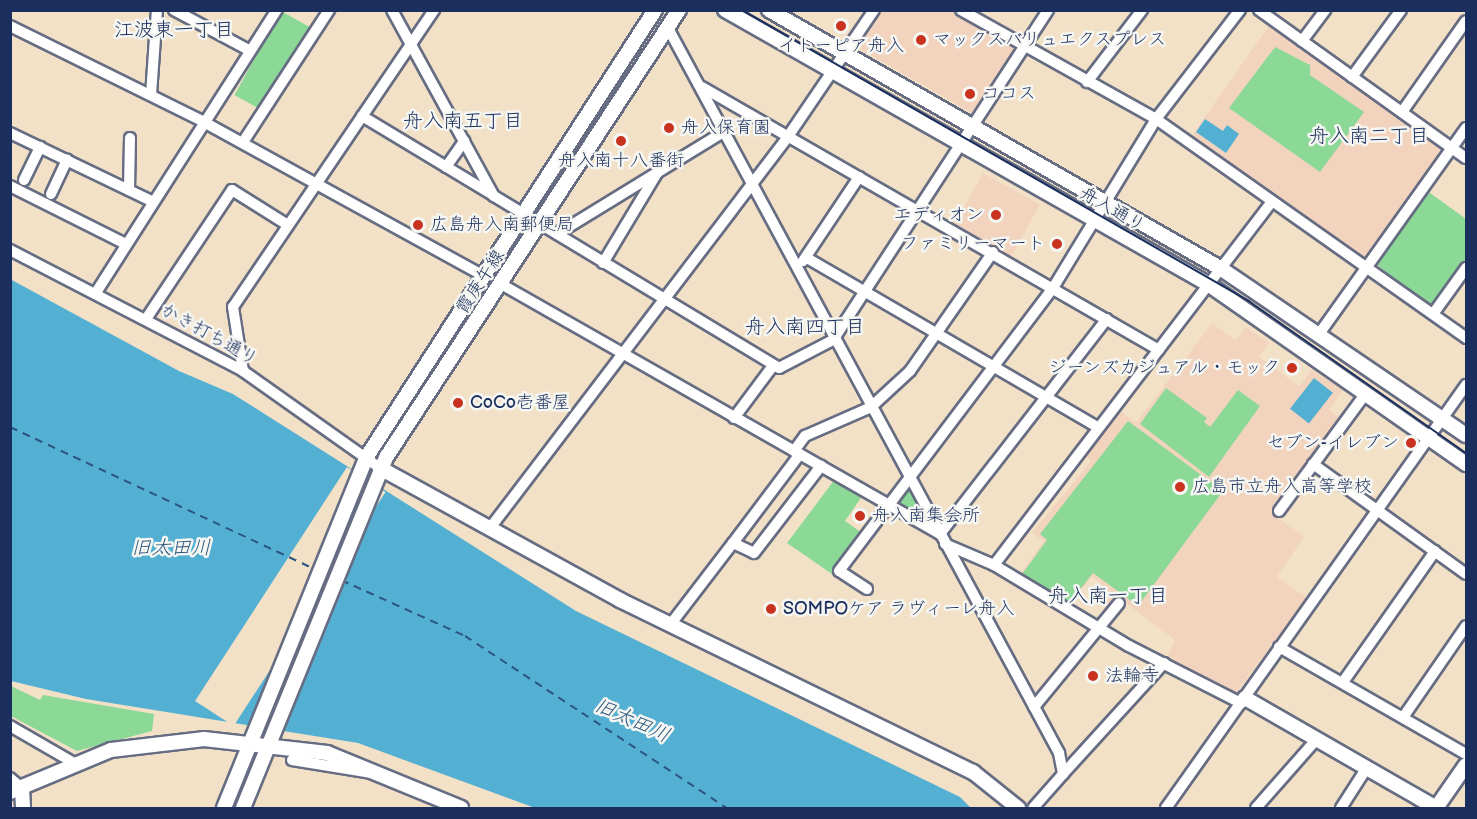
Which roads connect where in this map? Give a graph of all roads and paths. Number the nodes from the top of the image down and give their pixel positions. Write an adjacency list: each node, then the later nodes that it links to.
1 (157, 10): 31 (street)
2 (174, 10): 25 (street)
3 (277, 10): 25 (street)
4 (329, 10): 43 (street)
5 (392, 10): 23 (street)
6 (434, 10): 23 (street)
7 (655, 10): 63 (street)
8 (679, 10): 21 (street, 霞庚午線)
9 (725, 10): 27 (street, 舟入通り)
10 (770, 10): 26 (street, 舟入通り)
11 (873, 10): 26 (street)
12 (1048, 10): 24 (street)
13 (1142, 10): 29 (street)
14 (1240, 10): 34 (street)
15 (1259, 10): 22 (street)
16 (1326, 10): 22 (street)
17 (1401, 10): 28 (street)
18 (962, 11): 24 (street)
19 (1467, 21): 32 (street)
20 (10, 26): 31 (street)
21 (668, 28): 30 (street); 66 (street, 霞庚午線)
22 (1302, 41): 28 (street)
23 (411, 44): 33 (street); 42 (street)
24 (1023, 44): 29 (street); 36 (street)
25 (249, 50): 35 (street)
26 (845, 54): 27 (street); 36 (street, 舟入通り)
27 (833, 72): 40 (street); 44 (street, 舟入通り)
28 (1352, 77): 32 (street)
29 (1087, 82): 34 (street)
30 (702, 87): 38 (street); 40 (street)
31 (151, 95): 35 (street)
32 (1402, 112): 46 (street)
33 (362, 116): 49 (street); 53 (street)
34 (1156, 119): 60 (street); 61 (street)
35 (202, 121): 43 (street); 59 (street)
36 (972, 126): 44 (street); 60 (street, 舟入通り)
37 (1467, 128): 46 (street)
38 (725, 131): 50 (street); 54 (street)
39 (10, 133): 45 (street)
40 (789, 135): 51 (street); 54 (street)
41 (130, 138): 56 (street)
42 (464, 141): 49 (street); 58 (street)
43 (243, 142): 53 (street)
44 (962, 144): 62 (street); 64 (street, 舟入通り)
45 (40, 147): 48 (street); 52 (street)
46 (1452, 148): 47 (street); 76 (street)
47 (1467, 158)
48 (67, 160): 56 (street); 57 (street)
49 (446, 167): 58 (street)
50 (657, 173): 67 (street); 72 (street)
51 (858, 177): 62 (street); 71 (street)
52 (24, 180)
53 (316, 182): 65 (street); 77 (street)
54 (753, 182): 73 (street); 83 (street)
55 (10, 186): 68 (street)
56 (129, 190): 59 (street)
57 (51, 194)
58 (494, 195): 63 (street)
59 (151, 201): 68 (street)
60 (1104, 201): 64 (street); 74 (street, 舟入通り)
61 (1272, 202): 74 (street); 76 (street)
62 (919, 211): 70 (street); 82 (street)
63 (524, 215): 66 (street); 77 (street)
64 (1093, 220): 79 (street, 舟入通り); 80 (street)
65 (286, 224): 85 (street); 95 (street)
66 (540, 224): 67 (street); 78 (street, 霞庚午線)
67 (557, 234): 72 (street)
68 (126, 244): 81 (street)
69 (10, 250): 81 (street, かき打ち通り)
70 (993, 252): 80 (street); 87 (street)
71 (807, 258): 73 (street); 82 (street)
72 (603, 263): 83 (street)
73 (796, 266): 90 (street)
74 (1220, 268): 79 (street); 88 (street, 舟入通り)
75 (1467, 268): 84 (street)
76 (1367, 269): 84 (street); 88 (street)
77 (484, 276): 106 (street)
78 (501, 284): 92 (street); 110 (street, 霞庚午線)
79 (1208, 284): 91 (street); 97 (street, 舟入通り)
80 (1053, 288): 86 (street); 94 (street)
81 (97, 291): 85 (street, かき打ち通り)
82 (866, 293): 87 (street); 90 (street)
83 (662, 300): 92 (street); 93 (street)
84 (1434, 314): 89 (street)
85 (147, 319): 95 (street, かき打ち通り)
86 (1107, 319): 91 (street); 98 (street)
87 (938, 334): 94 (street); 99 (street)
88 (1319, 334): 101 (street, 舟入通り)
89 (1467, 338)
90 (833, 340): 93 (street); 99 (street)
91 (1159, 350): 102 (street)
92 (621, 354): 100 (street); 115 (street)
93 (772, 367): 100 (street)
94 (994, 368): 98 (street); 111 (street)
95 (243, 371): 106 (street, かき打ち通り)
96 (1467, 385): 101 (street)
97 (1366, 393): 104 (street, 舟入通り); 107 (street)
98 (1044, 397): 102 (street); 116 (street)
99 (871, 407): 105 (street); 111 (street)
100 (735, 418): 105 (street)
101 (1443, 419): 103 (street, 舟入通り); 104 (street)
102 (1097, 427): 119 (street)
103 (1467, 435)
104 (1430, 438): 108 (street, 舟入通り); 113 (street)
105 (797, 453): 109 (street); 117 (street)
106 (366, 458): 110 (street, かき打ち通り); 135 (street)
107 (1313, 464): 113 (street); 114 (street)
108 (1467, 464)
109 (820, 466): 112 (street); 117 (street)
110 (380, 468): 115 (street); 133 (street, 霞庚午線)
111 (910, 476): 112 (street); 116 (street)
112 (888, 506): 116 (street); 121 (street)
113 (1379, 510): 118 (street); 126 (street)
114 (1278, 511)
115 (490, 528): 123 (street)
116 (942, 539): 119 (street); 130 (street)
117 (733, 543): 123 (street)
118 (1435, 551): 120 (street); 128 (street)
119 (994, 565): 125 (street)
120 (1467, 574)
121 (867, 589)
122 (1119, 603): 125 (street)
123 (670, 625): 150 (street)
124 (1467, 626): 131 (street)
125 (1101, 628): 127 (street); 130 (street)
126 (1279, 647): 128 (street); 129 (street)
127 (1164, 663): 129 (street); 142 (street)
128 (1343, 682): 131 (street)
129 (1243, 701): 134 (street); 145 (street)
130 (1034, 707): 142 (street)
131 (1404, 716): 136 (street)
132 (10, 726): 138 (street)
133 (272, 738): 135 (street); 141 (street); 148 (street)
134 (1316, 740): 140 (street); 152 (street)
135 (250, 742): 138 (street); 147 (street)
136 (1467, 754)
137 (292, 760): 141 (street)
138 (74, 763): 144 (street)
139 (1467, 765): 154 (street)
140 (1366, 769): 153 (street); 154 (street)
141 (377, 770): 149 (street)
142 (1063, 774): 151 (street)
143 (10, 778): 144 (street)
144 (16, 790): 146 (street)
145 (1171, 807)
146 (23, 808)
147 (224, 808)
148 (243, 808)
149 (460, 808)
150 (1018, 808)
151 (1033, 808)
152 (1257, 808)
153 (1341, 808)
154 (1436, 808)

